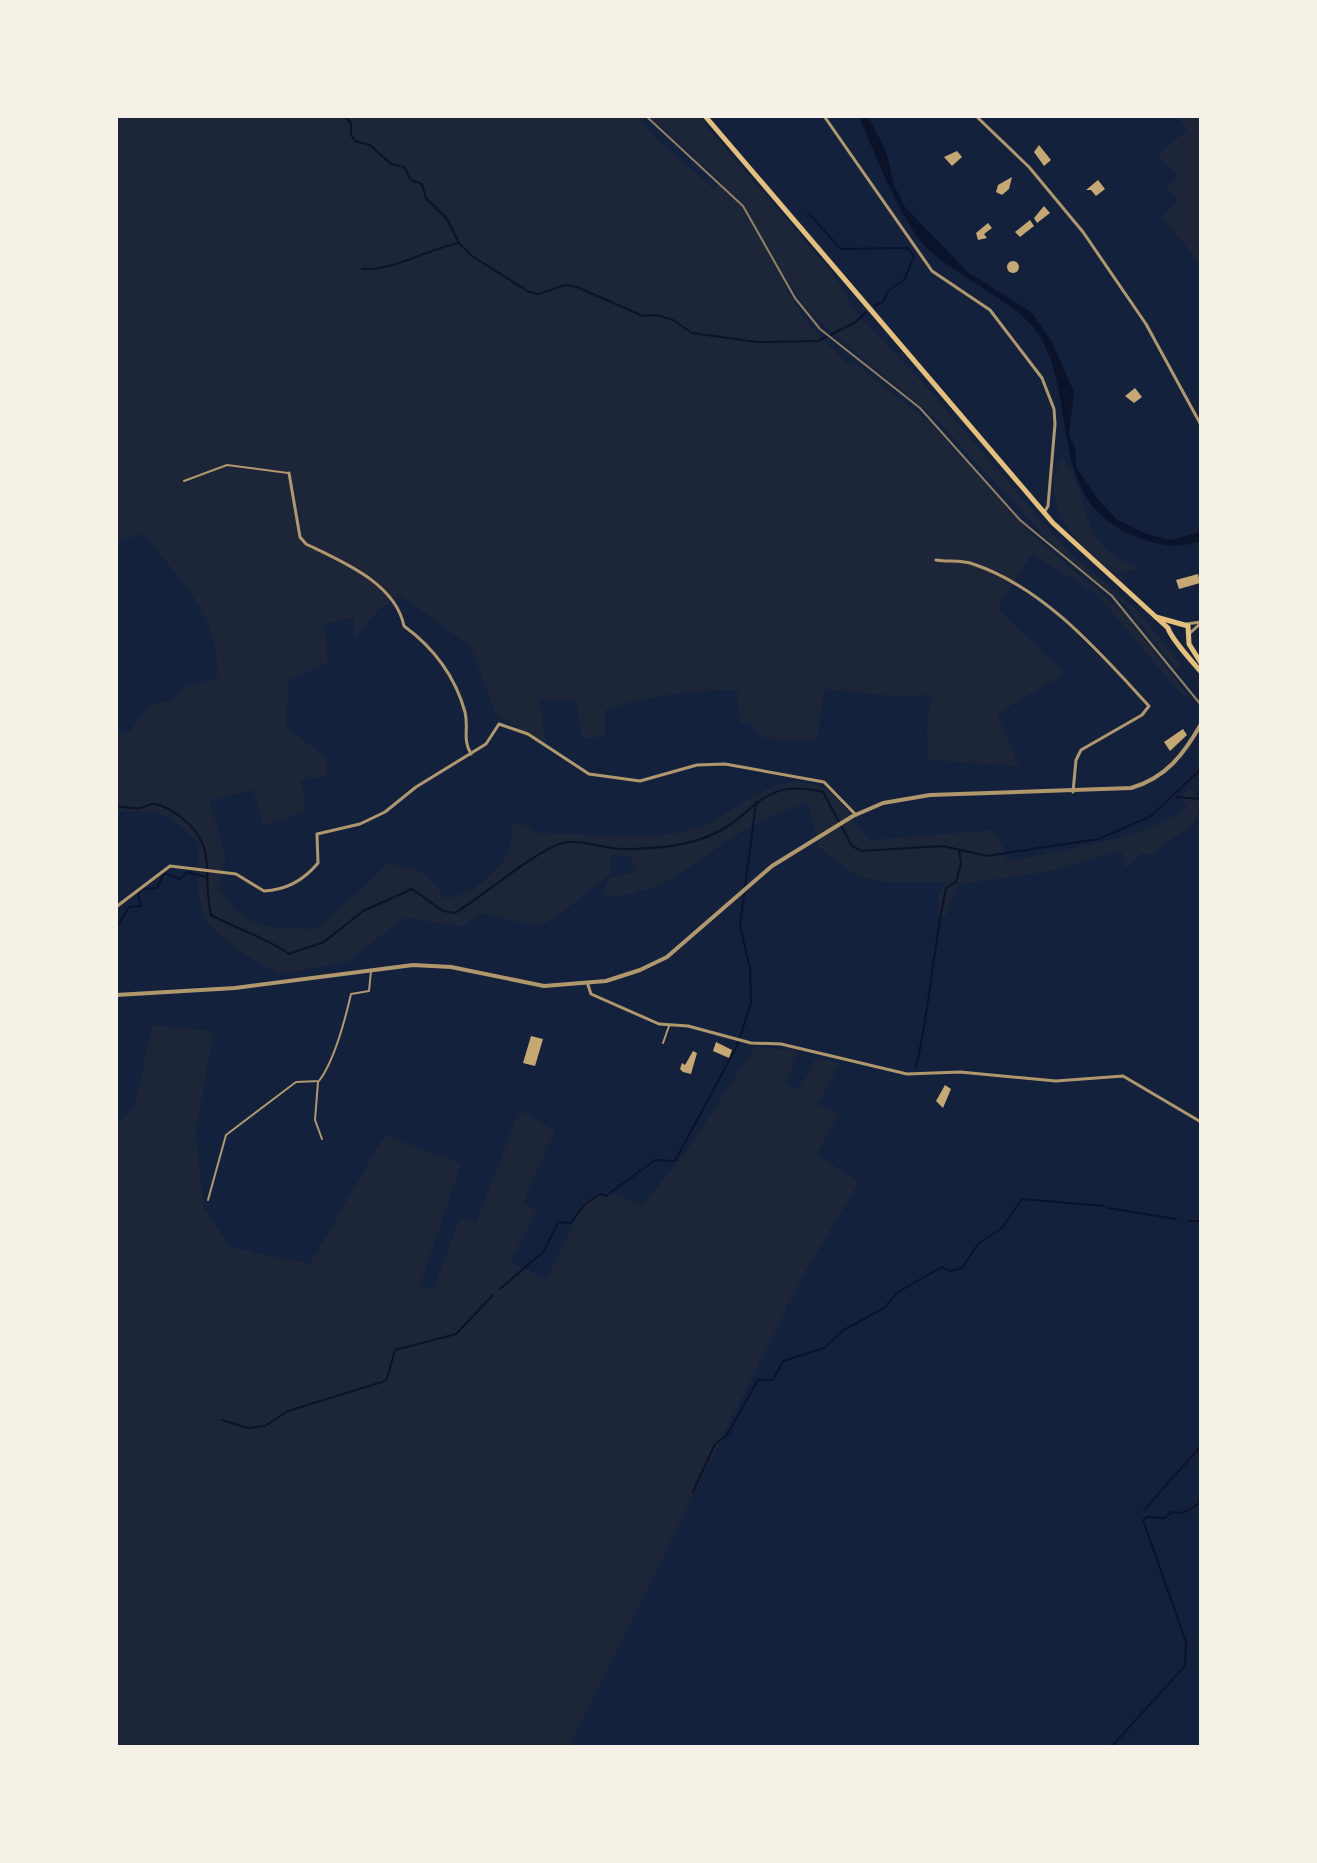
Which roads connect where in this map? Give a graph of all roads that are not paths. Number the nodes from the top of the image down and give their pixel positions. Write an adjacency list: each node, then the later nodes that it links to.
1 (705, 116): 7 (main road)
2 (824, 116): 7 (street)
3 (976, 116): 4 (street)
4 (1201, 425)
5 (289, 473): 6 (lane); 19 (street)
6 (184, 481)
7 (1044, 513): 9 (main road)
8 (936, 560): 20 (street)
9 (1155, 616): 11 (main road); 13 (main road)
10 (1201, 622): 12 (street); 14 (street)
11 (1176, 623): 12 (main road); 13 (main road)
12 (1186, 624): 14 (main road)
13 (1170, 632): 15 (main road)
14 (1189, 637): 15 (main road); 16 (main road)
15 (1179, 644): 17 (main road)
16 (1201, 663)
17 (1201, 672)
18 (1201, 724): 20 (street)
19 (471, 754): 21 (street); 22 (street)
20 (1073, 792): 21 (street)
21 (856, 815): 24 (street)
22 (116, 907)
23 (371, 970): 24 (street); 25 (street); 28 (lane)
24 (588, 985): 26 (street)
25 (116, 995)
26 (669, 1026): 27 (lane); 29 (street)
27 (663, 1043)
28 (319, 1081): 30 (lane); 31 (lane)
29 (1201, 1122)
30 (322, 1139)
31 (208, 1200)

